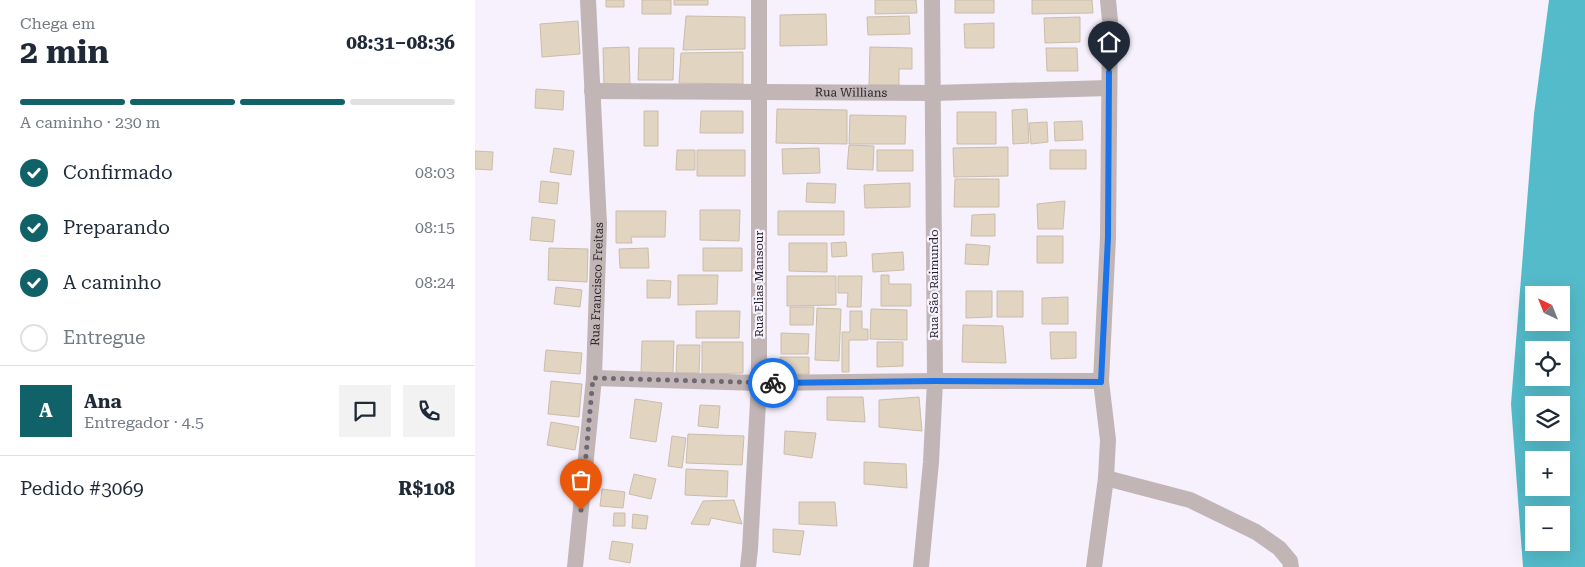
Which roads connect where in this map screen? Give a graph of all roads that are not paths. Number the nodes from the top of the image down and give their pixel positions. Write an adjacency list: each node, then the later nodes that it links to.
1 (588, 0): 6 (street, Rua Francisco Freitas)
2 (759, 0): 7 (street, Rua Elias Mansour)
3 (933, 0): 8 (street, Rua São Raimundo)
4 (1108, 0): 5 (street)
5 (1109, 88): 8 (street, Rua Willians); 11 (street)
6 (592, 91): 7 (street, Rua Willians); 9 (street, Rua Francisco Freitas)
7 (758, 93): 8 (street, Rua Willians); 12 (street, Rua Elias Mansour)
8 (934, 93): 10 (street, Rua São Raimundo)
9 (593, 378): 12 (street); 14 (street, Rua Francisco Freitas)
10 (935, 381): 11 (street); 12 (street); 16 (street, Rua São Raimundo)
11 (1101, 382): 13 (street)
12 (759, 383): 15 (street, Rua Elias Mansour)
13 (1106, 478): 17 (street); 18 (street)
14 (575, 567)
15 (748, 567)
16 (921, 567)
17 (1094, 567)
18 (1291, 567)

